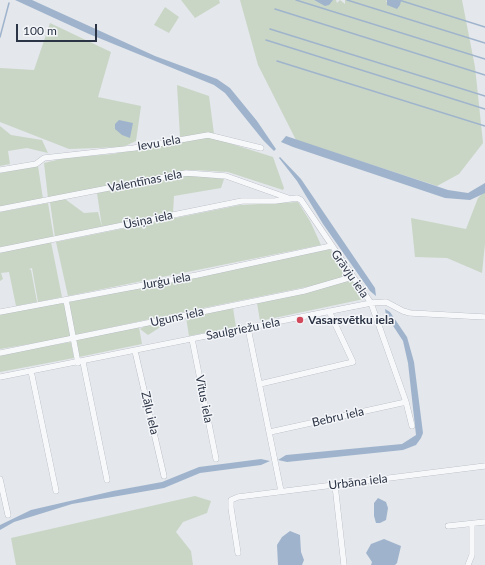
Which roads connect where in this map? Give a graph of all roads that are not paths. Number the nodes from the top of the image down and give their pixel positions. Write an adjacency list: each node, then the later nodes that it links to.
1 (261, 148): 2 (street, Ievu iela)
2 (0, 170)
3 (288, 198): 4 (street, Ūsiņa iela); 5 (street, Valentīnas iela); 7 (street, Ūsiņa iela)
4 (297, 198): 6 (street, Grāvju iela)
5 (0, 209)
6 (331, 246): 8 (street, Grāvju iela); 9 (street, Jurģu iela)
7 (0, 250)
8 (352, 276): 10 (street, Grāvju iela); 15 (street, Uguns iela)
9 (66, 300): 12 (street, Jurģu iela); 15 (street)
10 (371, 303): 11 (street, Saulgriežu iela); 13 (street, Saulgriežu iela); 23 (street, Grāvju iela)
11 (329, 311): 14 (street, Saulgriežu iela); 22 (street)
12 (0, 312)
13 (485, 317)
14 (248, 328): 16 (street, Saulgriežu iela); 22 (street)
15 (73, 338): 18 (street, Uguns iela); 19 (street)
16 (192, 339): 17 (street, Saulgriežu iela); 26 (street, Vītus iela)
17 (135, 351): 19 (street, Saulgriežu iela); 28 (street, Zāļu iela)
18 (0, 353)
19 (80, 362): 20 (street, Saulgriežu iela); 30 (street)
20 (31, 371): 21 (street, Saulgriežu iela); 32 (street)
21 (0, 377)
22 (260, 384): 25 (street)
23 (406, 402): 24 (street, Grāvju iela); 25 (street, Bebru iela)
24 (412, 426)
25 (270, 432): 33 (street)
26 (216, 459)
27 (485, 466): 31 (street, Urbāna iela)
28 (164, 476)
29 (0, 479): 34 (street)
30 (107, 480)
31 (335, 485): 33 (street, Urbāna iela); 39 (street)
32 (56, 491)
33 (281, 491): 38 (street, Urbāna iela)
34 (8, 516)
35 (485, 522): 36 (street)
36 (472, 524): 37 (street); 40 (street)
37 (448, 526)
38 (238, 553)
39 (344, 565)
40 (468, 565)

